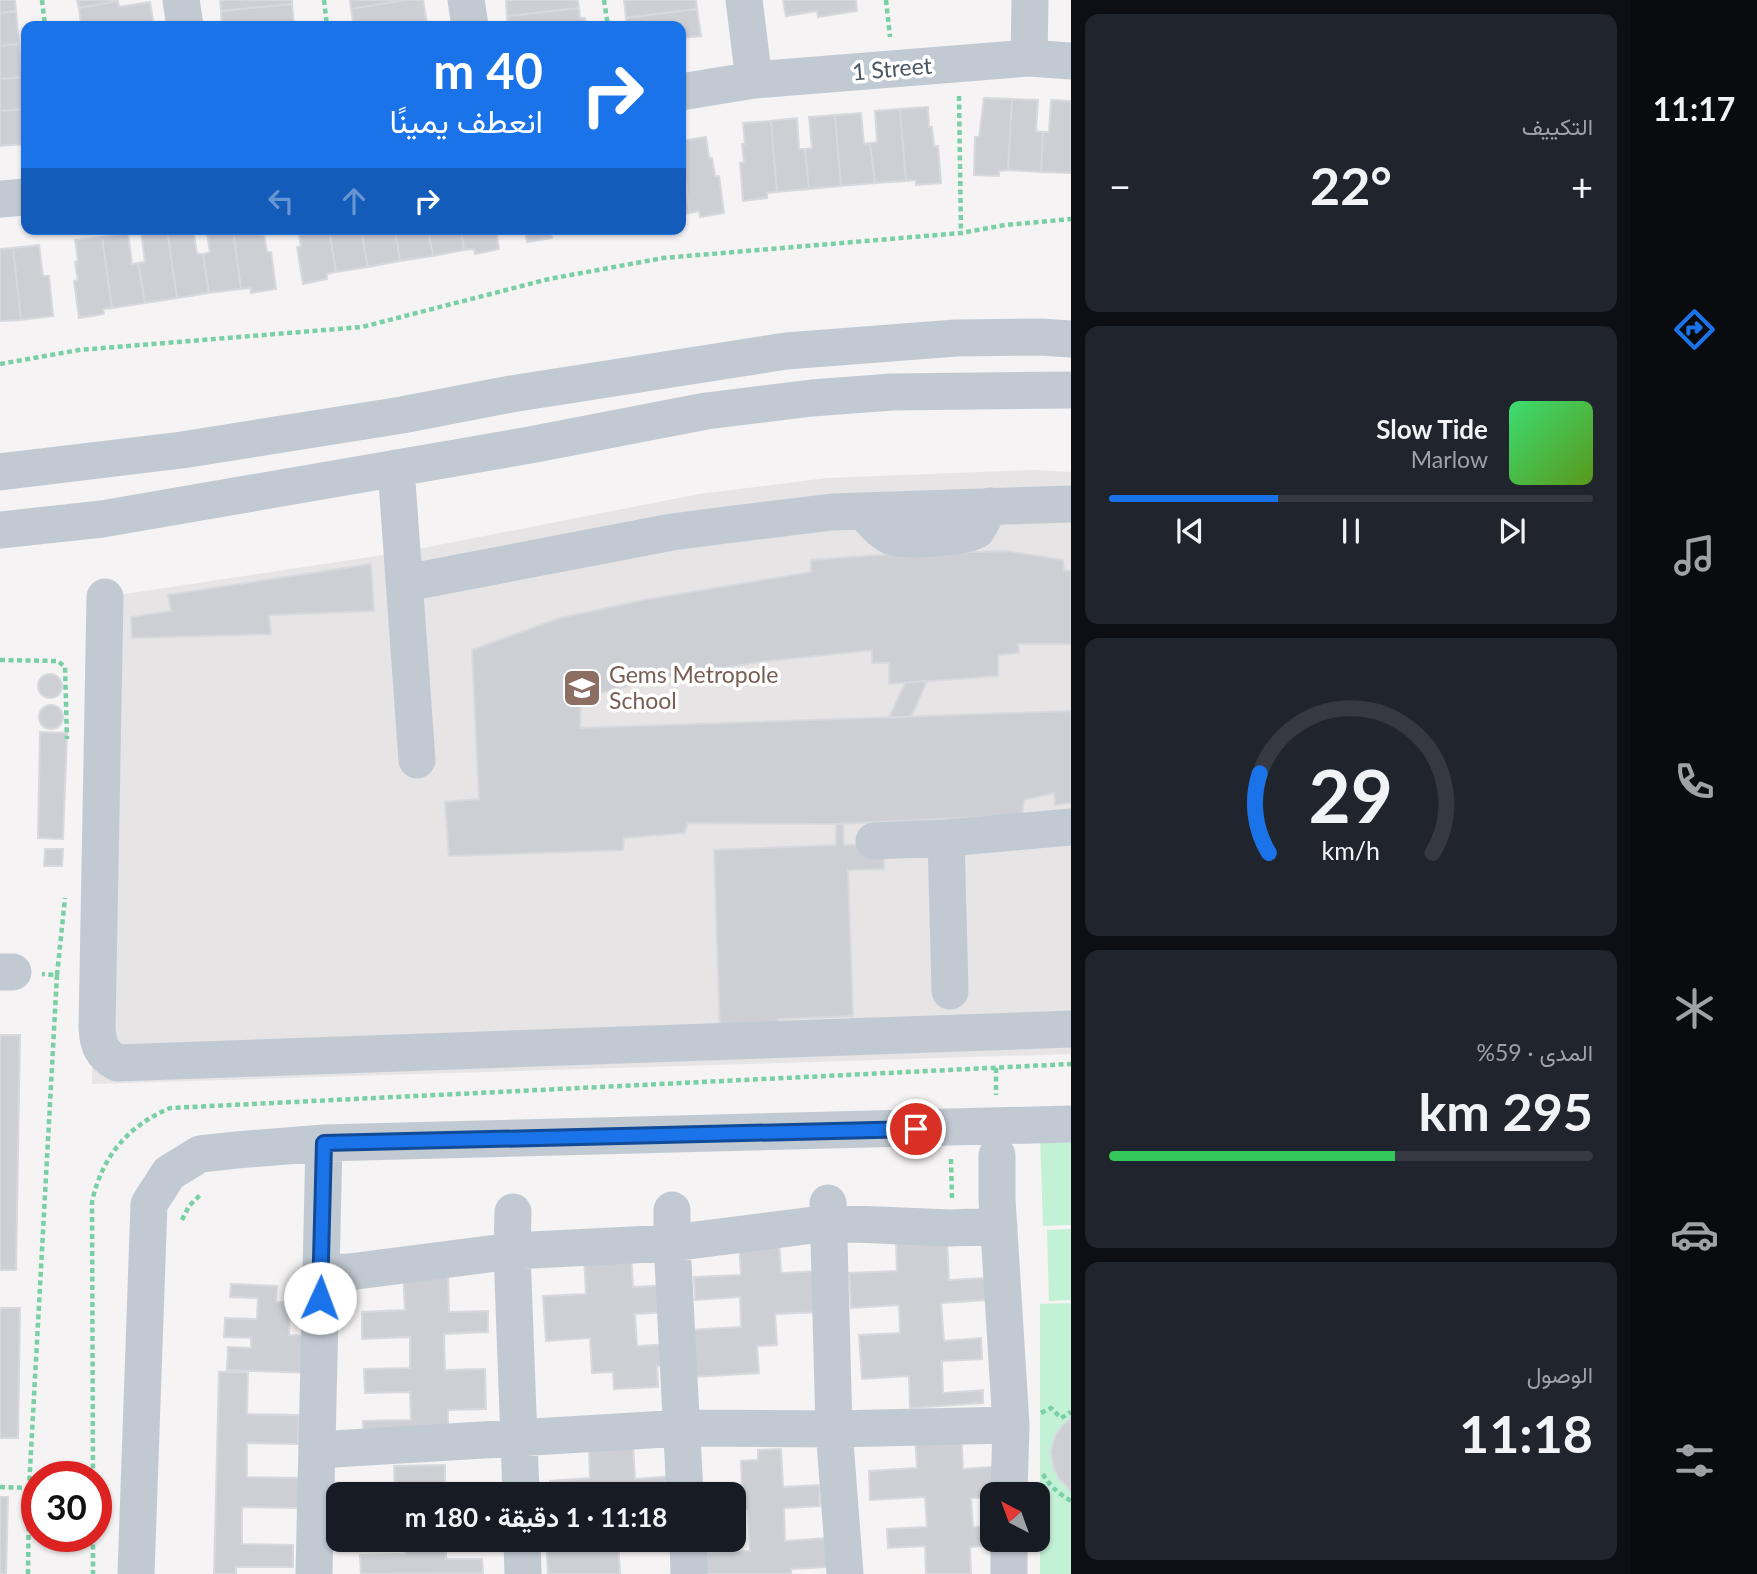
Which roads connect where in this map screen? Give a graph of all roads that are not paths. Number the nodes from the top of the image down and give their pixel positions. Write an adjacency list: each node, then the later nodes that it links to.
1 (181, 0): 5 (street)
2 (466, 0): 6 (street)
3 (744, 0): 9 (street)
4 (1030, 0): 7 (street)
5 (184, 21)
6 (469, 21)
7 (1029, 58): 8 (street, 1 Street); 9 (street, 1 Street)
8 (1071, 61)
9 (754, 80): 10 (street, 1 Street)
10 (686, 91)
11 (21, 197): 12 (street)
12 (0, 199)
13 (1071, 339): 16 (street)
14 (1071, 390): 15 (street)
15 (396, 468): 18 (street); 19 (street)
16 (0, 472)
17 (1071, 504): 19 (street)
18 (0, 530)
19 (406, 583): 21 (street)
20 (105, 597): 26 (street)
21 (418, 760)
22 (1071, 827): 23 (street)
23 (946, 838): 24 (street); 25 (street)
24 (874, 841)
25 (950, 991)
26 (1071, 1029)
27 (1071, 1124): 28 (street)
28 (324, 1143): 35 (street); 47 (street)
29 (997, 1155): 33 (street)
30 (513, 1212): 34 (street)
31 (829, 1213): 32 (street); 33 (street); 38 (street)
32 (672, 1226): 34 (street); 37 (street)
33 (999, 1226): 36 (street)
34 (512, 1251): 35 (street); 39 (street)
35 (321, 1273): 40 (street)
36 (1011, 1425): 38 (street); 43 (street)
37 (682, 1428): 38 (street); 39 (street); 42 (street)
38 (834, 1429): 51 (street)
39 (520, 1440): 40 (street); 41 (street)
40 (317, 1450): 48 (street)
41 (521, 1482)
42 (684, 1482)
43 (1009, 1482)
44 (522, 1552): 49 (street)
45 (688, 1552): 50 (street)
46 (1009, 1552): 52 (street)
47 (136, 1574)
48 (314, 1574)
49 (523, 1574)
50 (689, 1574)
51 (845, 1574)
52 (1009, 1574)

